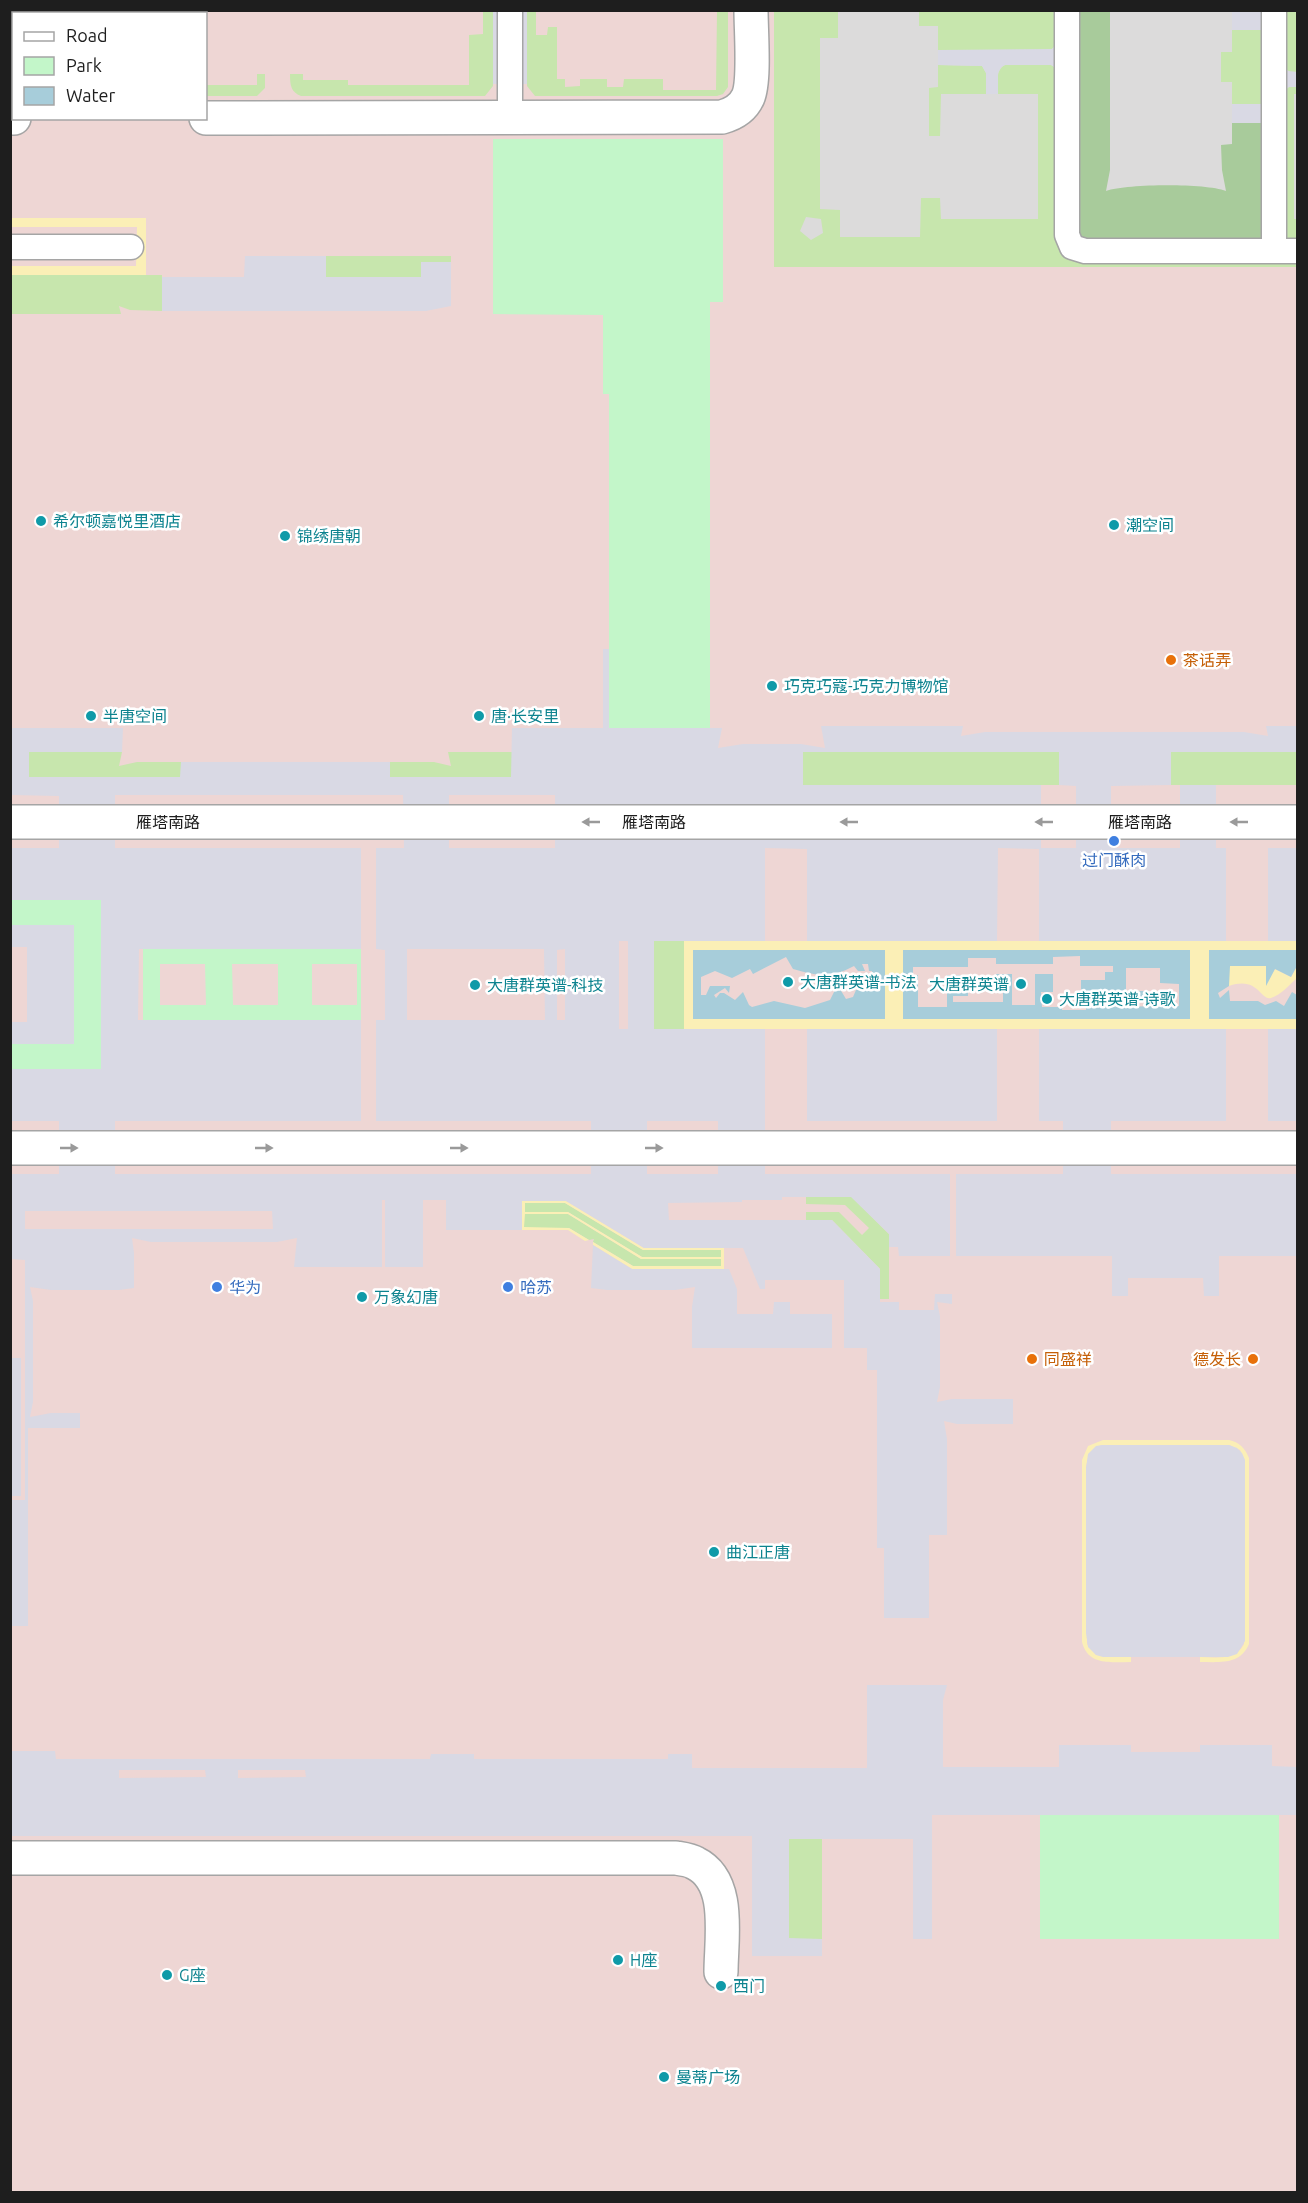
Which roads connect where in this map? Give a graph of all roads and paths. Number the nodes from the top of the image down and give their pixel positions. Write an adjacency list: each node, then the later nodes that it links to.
1 (510, 10): 6 (lane)
2 (751, 10): 6 (street)
3 (1067, 10): 9 (lane)
4 (1274, 10): 9 (lane)
5 (207, 118): 6 (street)
6 (510, 118)
7 (10, 247): 8 (lane)
8 (131, 247)
9 (1286, 251)
10 (10, 822): 11 (street, 雁塔南路, one-way to 10)
11 (1298, 822)
12 (10, 1148): 13 (street, one-way to 13)
13 (1298, 1148)
14 (10, 1858): 15 (street)
15 (721, 1972)

